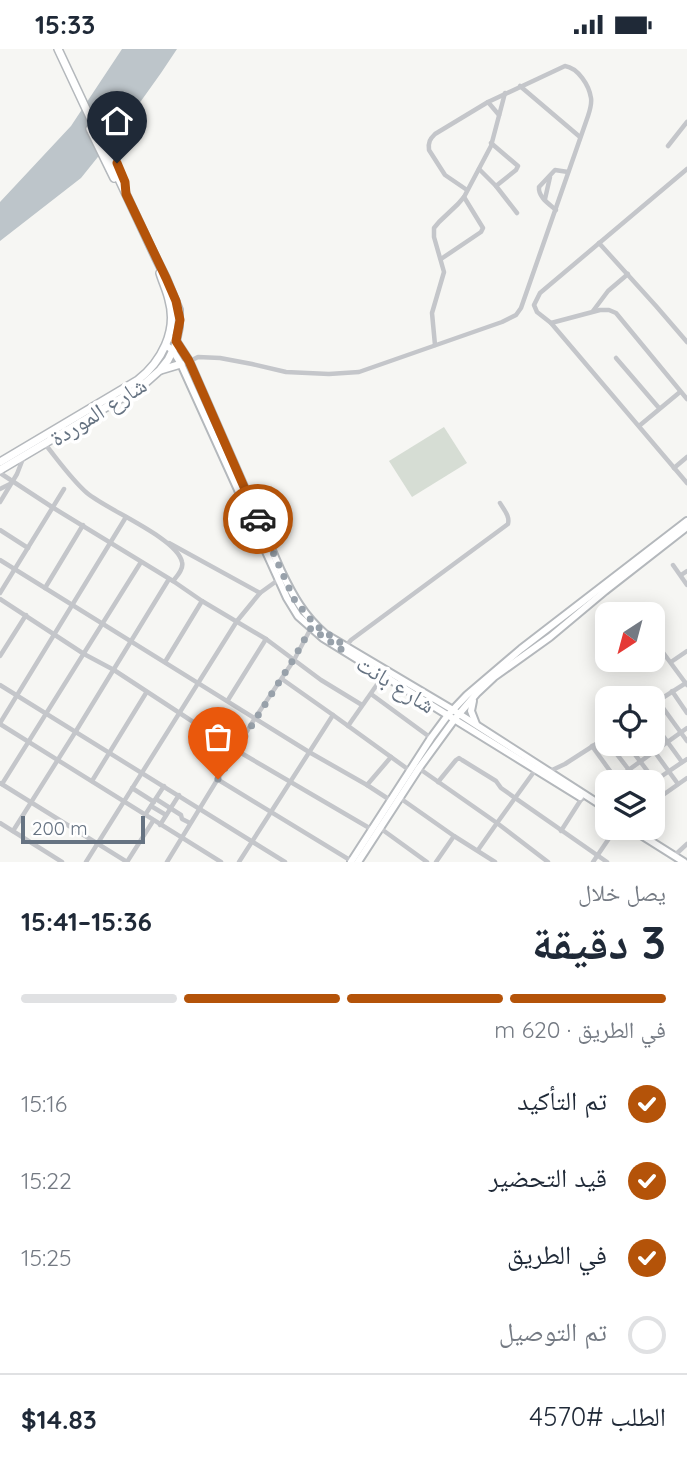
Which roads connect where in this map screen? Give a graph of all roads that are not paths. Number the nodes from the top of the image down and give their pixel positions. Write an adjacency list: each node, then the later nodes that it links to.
1 (58, 49): 23 (main road, شارع الموردة)
2 (520, 86): 3 (street); 7 (street); 7 (street)
3 (505, 93): 4 (street); 5 (street)
4 (488, 102): 5 (street); 14 (street)
5 (499, 114): 8 (street)
6 (687, 122): 9 (street)
7 (580, 137): 11 (street)
8 (491, 143): 10 (street); 13 (street)
9 (668, 146)
10 (479, 169): 13 (street); 14 (street)
11 (568, 171): 16 (street); 16 (street)
12 (686, 172): 18 (street)
13 (496, 185): 17 (street)
14 (467, 190): 15 (street)
15 (464, 197): 19 (street); 19 (street)
16 (556, 210): 25 (street)
17 (517, 213)
18 (599, 243): 20 (street); 22 (street)
19 (441, 259): 25 (street)
20 (628, 274): 21 (street); 24 (street)
21 (591, 313): 22 (street); 31 (street)
22 (551, 323): 34 (street)
23 (170, 341): 26 (main road, شارع الموردة); 28 (main road, شارع بانت); 35 (main road, شارع الموردة)
24 (687, 342)
25 (435, 345): 28 (street)
26 (173, 351): 29 (main road, شارع بانت); 30 (main road, شارع الموردة)
27 (616, 358): 33 (street)
28 (189, 361): 29 (street); 79 (main road, شارع بانت)
29 (181, 364): 30 (main road); 63 (main road, شارع بانت)
30 (160, 370): 35 (main road, شارع الموردة)
31 (680, 391): 32 (street); 33 (street)
32 (687, 398)
33 (659, 408): 34 (street)
34 (639, 426): 39 (street)
35 (43, 441): 36 (main road, شارع الموردة); 48 (street)
36 (22, 453): 38 (main road, شارع الموردة); 40 (main road, شارع الموردة); 41 (street)
37 (687, 457): 39 (street)
38 (0, 462)
39 (674, 468): 42 (street)
40 (0, 472): 41 (street)
41 (12, 483): 43 (street); 45 (street); 47 (street)
42 (687, 483)
43 (0, 489)
44 (64, 489): 47 (street)
45 (0, 502)
46 (500, 503): 79 (street)
47 (52, 507): 50 (street); 55 (street)
48 (126, 517): 53 (street); 54 (street)
49 (687, 521): 66 (main road)
50 (83, 525): 54 (street); 65 (street)
51 (687, 527): 66 (main road)
52 (0, 530): 55 (street)
53 (162, 539): 62 (street); 68 (street)
54 (111, 543): 57 (street); 71 (street)
55 (28, 548): 59 (street)
56 (0, 560): 59 (street)
57 (141, 562): 62 (street); 74 (street)
58 (673, 565): 61 (street)
59 (15, 569): 65 (street); 67 (street)
60 (687, 571): 61 (street)
61 (681, 575): 64 (street)
62 (171, 580): 70 (street); 78 (street)
63 (278, 580): 68 (street); 75 (main road, شارع بانت)
64 (687, 585)
65 (45, 588): 71 (street)
66 (604, 589): 96 (main road); 97 (main road)
67 (0, 593)
68 (260, 593): 73 (street)
69 (0, 599): 72 (street)
70 (202, 601): 73 (street); 85 (street)
71 (73, 606): 74 (street); 76 (street)
72 (26, 615): 76 (street); 83 (street)
73 (237, 621): 77 (street); 90 (street)
74 (103, 623): 78 (street); 80 (street)
75 (311, 628): 79 (main road, شارع بانت); 84 (street)
76 (55, 636): 80 (street); 98 (street)
77 (267, 639): 84 (street); 101 (street)
78 (130, 641): 85 (street); 87 (street)
79 (344, 648): 88 (main road, شارع بانت); 100 (main road, شارع بانت)
80 (83, 654): 87 (street); 104 (street)
81 (665, 654): 86 (street)
82 (686, 654): 86 (street)
83 (0, 656)
84 (293, 660): 89 (street); 102 (street)
85 (165, 662): 90 (street)
86 (671, 662): 91 (street)
87 (114, 670): 94 (street); 114 (street)
88 (383, 676): 95 (street); 108 (main road, شارع بانت)
89 (281, 679): 107 (street); 109 (street)
90 (198, 682): 101 (street); 103 (street)
91 (687, 684): 93 (street)
92 (0, 685): 98 (street)
93 (672, 691): 99 (street); 105 (street)
94 (146, 693): 103 (street); 126 (street)
95 (371, 694): 102 (street); 117 (street)
96 (477, 694): 108 (main road); 112 (main road)
97 (467, 695): 100 (main road); 108 (main road)
98 (18, 696): 104 (street); 110 (street)
99 (665, 696)
100 (435, 699): 108 (main road, شارع بانت)
101 (228, 700): 109 (street)
102 (362, 705): 111 (street)
103 (178, 712): 125 (street); 142 (street)
104 (47, 713): 114 (street); 121 (street)
105 (687, 713)
106 (665, 714): 115 (street)
107 (333, 715): 111 (street); 127 (street)
108 (454, 715): 112 (main road); 116 (main road); 117 (main road)
109 (255, 718): 125 (street); 127 (street)
110 (0, 724): 121 (street)
111 (348, 726): 132 (street)
112 (475, 728): 116 (main road); 137 (main road); 143 (main road)
113 (687, 729): 115 (street)
114 (76, 731): 126 (street); 133 (street)
115 (681, 733): 119 (street); 120 (street)
116 (443, 734): 136 (main road)
117 (431, 738): 136 (main road)
118 (665, 738): 120 (street)
119 (687, 741)
120 (668, 742): 122 (street); 134 (street)
121 (29, 743): 133 (street); 150 (street)
122 (665, 744)
123 (595, 745): 124 (street)
124 (592, 746): 138 (street); 143 (street)
125 (236, 750): 146 (street); 148 (street)
126 (109, 752): 142 (street); 147 (street)
127 (309, 752): 148 (street); 152 (street)
128 (619, 756): 139 (street)
129 (636, 756): 135 (street)
130 (649, 756): 135 (street)
131 (658, 756): 141 (street)
132 (391, 757): 136 (street); 152 (street)
133 (58, 760): 147 (street); 163 (street)
134 (685, 760): 141 (street)
135 (641, 762): 139 (street); 140 (street)
136 (414, 767): 149 (street); 157 (main road); 160 (main road)
137 (536, 769): 143 (main road); 158 (street)
138 (609, 770)
139 (629, 770)
140 (646, 770)
141 (669, 771): 144 (street); 151 (street)
142 (142, 772): 153 (street); 154 (street)
143 (547, 773): 159 (main road); 164 (main road)
144 (665, 774)
145 (687, 778): 151 (street)
146 (218, 779): 167 (street); 168 (street)
147 (92, 781): 161 (street)
148 (290, 782): 168 (street); 177 (street)
149 (438, 782): 158 (street); 173 (street)
150 (1, 783): 163 (street)
151 (678, 784): 155 (street)
152 (367, 785): 160 (street)
153 (164, 786): 156 (street); 162 (street)
154 (132, 788): 161 (street); 162 (street)
155 (665, 794)
156 (179, 795): 166 (street); 167 (street)
157 (399, 797): 176 (main road); 180 (street)
158 (516, 798): 173 (street); 179 (street)
159 (582, 798): 165 (main road); 179 (street)
160 (390, 800): 177 (main road)
161 (123, 801): 169 (street); 186 (street)
162 (154, 802): 166 (street); 169 (street); 170 (street)
163 (31, 803): 178 (street); 186 (street)
164 (595, 803)
165 (595, 805)
166 (170, 808): 170 (street); 172 (street)
167 (199, 808): 172 (street); 185 (street)
168 (271, 812): 185 (street); 200 (street)
169 (145, 815): 171 (street)
170 (166, 815): 175 (street)
171 (153, 821): 175 (street); 195 (street)
172 (190, 823): 181 (street)
173 (497, 823): 188 (street); 204 (street)
174 (0, 824): 178 (street)
175 (160, 825): 181 (street)
176 (380, 828): 200 (main road); 201 (street)
177 (371, 829): 200 (main road)
178 (13, 831): 191 (street)
179 (561, 831): 190 (street)
180 (454, 836): 188 (street); 202 (street)
181 (181, 838): 196 (street); 197 (street)
182 (608, 840): 190 (street)
183 (651, 840): 189 (main road)
184 (655, 840): 189 (main road)
185 (253, 841): 198 (street); 199 (street)
186 (97, 844): 194 (street); 195 (street)
187 (687, 844): 189 (street)
188 (478, 850): 203 (street)
189 (675, 854): 192 (main road)
190 (598, 856): 205 (street); 206 (street)
191 (51, 859): 193 (street)
192 (685, 860)
193 (62, 862)
194 (86, 862)
195 (127, 862)
196 (167, 862)
197 (221, 862)
198 (239, 862)
199 (285, 862)
200 (354, 862)
201 (427, 862)
202 (436, 862)
203 (495, 862)
204 (548, 862)
205 (593, 862)
206 (607, 862)

